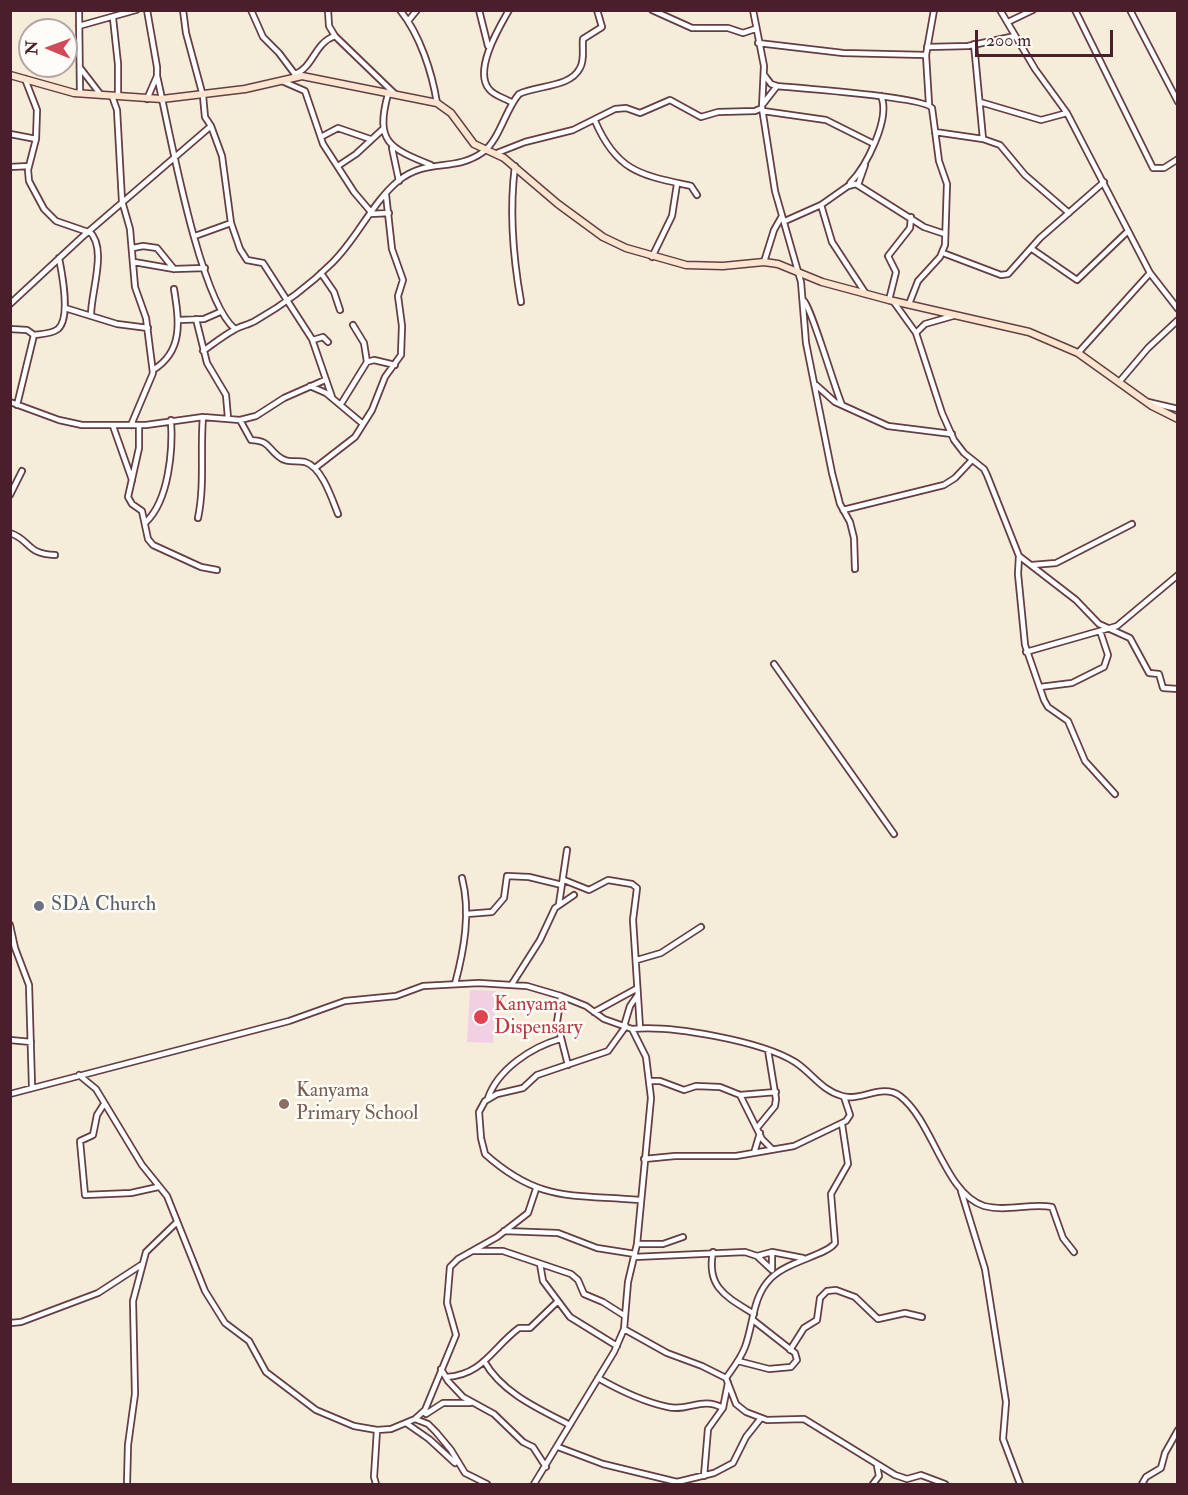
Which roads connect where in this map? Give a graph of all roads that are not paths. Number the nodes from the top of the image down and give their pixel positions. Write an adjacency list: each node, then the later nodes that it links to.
1 (79, 10): 22 (street)
2 (136, 10): 19 (street)
3 (147, 10): 34 (street)
4 (183, 10): 43 (street)
5 (251, 10): 35 (street)
6 (328, 10): 24 (street)
7 (400, 10): 20 (street)
8 (417, 10): 20 (street)
9 (479, 10): 29 (street)
10 (509, 10): 29 (street)
11 (597, 10): 52 (street)
12 (652, 10): 23 (street)
13 (753, 10): 23 (street)
14 (934, 10): 28 (street)
15 (1000, 10): 21 (street)
16 (1033, 10): 21 (street)
17 (1075, 10): 73 (street)
18 (1130, 10): 50 (street)
19 (113, 18): 22 (street); 42 (street)
20 (408, 21): 51 (street)
21 (1008, 22): 25 (street)
22 (79, 26): 31 (street)
23 (755, 29): 26 (street)
24 (335, 36): 35 (street); 44 (street)
25 (1015, 36): 27 (street); 57 (street)
26 (758, 43): 30 (street); 33 (street)
27 (974, 44): 28 (street); 49 (street)
28 (927, 47): 30 (street)
29 (489, 48): 52 (street)
30 (926, 55): 54 (street)
31 (81, 68): 39 (street); 41 (street)
32 (10, 75): 36 (street)
33 (764, 75): 38 (street); 56 (street)
34 (157, 76): 47 (street); 48 (street)
35 (296, 76): 37 (street); 40 (street)
36 (25, 79): 39 (street); 64 (street)
37 (282, 81): 43 (street); 63 (street)
38 (777, 86): 45 (street); 56 (street)
39 (80, 93): 41 (street)
40 (388, 94): 44 (street); 60 (street)
41 (101, 95): 42 (street)
42 (117, 96): 47 (street); 55 (street); 55 (street)
43 (203, 96): 48 (street); 59 (street)
44 (397, 96): 51 (street)
45 (881, 96): 46 (street); 53 (street)
46 (891, 97): 53 (street); 54 (street)
47 (147, 99): 48 (street)
48 (162, 99): 71 (street)
49 (980, 102): 57 (street); 66 (street)
50 (1178, 102)
51 (437, 103): 69 (street)
52 (513, 103): 69 (street)
53 (884, 103): 67 (street)
54 (929, 104): 61 (street)
55 (116, 105): 86 (street)
56 (763, 110): 58 (street); 67 (street); 92 (street)
57 (1067, 113): 80 (street)
58 (595, 121): 70 (street); 81 (street)
59 (211, 126): 71 (street); 93 (street)
60 (383, 129): 65 (street); 68 (street)
61 (935, 132): 66 (street); 97 (street)
62 (10, 134): 64 (street)
63 (321, 137): 65 (street); 76 (street)
64 (36, 139): 75 (street)
65 (370, 139): 76 (street)
66 (983, 139): 90 (street)
67 (874, 144): 72 (street)
68 (390, 146): 74 (street); 79 (street)
69 (486, 150): 70 (street); 74 (street)
70 (497, 153): 77 (street)
71 (174, 157): 86 (street); 98 (street)
72 (867, 158): 82 (street); 83 (street)
73 (1178, 159)
74 (432, 165): 79 (street)
75 (29, 166): 78 (street); 94 (street)
76 (338, 166): 88 (street)
77 (515, 166): 105 (street); 120 (street)
78 (10, 167)
79 (399, 181): 84 (street)
80 (1104, 182): 90 (street); 95 (street)
81 (677, 184): 85 (street); 105 (street)
82 (858, 185): 83 (street); 91 (street)
83 (848, 186): 87 (street)
84 (386, 195): 88 (street); 89 (street)
85 (697, 195)
86 (122, 204): 96 (street); 99 (street)
87 (821, 205): 92 (street); 115 (street)
88 (370, 213): 89 (street); 111 (street)
89 (389, 213): 148 (street)
90 (1069, 213): 103 (street)
91 (911, 217): 97 (street); 118 (street)
92 (784, 219): 108 (street); 112 (street)
93 (231, 223): 98 (street); 117 (street)
94 (80, 229): 96 (street); 100 (street)
95 (1128, 231): 103 (street); 113 (street)
96 (88, 232): 100 (street); 128 (street)
97 (945, 234): 104 (street)
98 (195, 236): 109 (street)
99 (132, 237): 101 (street); 102 (street)
100 (81, 238): 106 (street)
101 (143, 246): 102 (street); 110 (street)
102 (133, 248): 107 (street)
103 (1032, 249): 104 (street)
104 (943, 253): 123 (street)
105 (652, 257): 108 (street)
106 (59, 258): 122 (street); 124 (street)
107 (134, 262): 110 (street); 135 (street)
108 (764, 262): 112 (street)
109 (205, 268): 110 (street); 127 (street)
110 (174, 269)
111 (321, 273): 117 (street); 126 (street)
112 (799, 273): 115 (street); 119 (street)
113 (1150, 273): 121 (street); 143 (street)
114 (174, 289): 131 (street)
115 (866, 294): 118 (street)
116 (1178, 297): 121 (street)
117 (288, 300): 136 (street); 139 (street)
118 (891, 300): 123 (street); 137 (street)
119 (803, 301): 152 (street); 159 (street)
120 (521, 302)
121 (1173, 303): 125 (street)
122 (10, 304)
123 (909, 304): 129 (street)
124 (65, 308): 128 (street); 138 (street)
125 (1178, 309)
126 (340, 310)
127 (220, 312): 130 (street); 136 (street)
128 (91, 315): 135 (street)
129 (954, 315): 137 (street); 143 (street)
130 (196, 319): 131 (street); 141 (street)
131 (179, 320): 146 (street)
132 (1178, 320): 151 (street)
133 (352, 325): 142 (street)
134 (10, 328): 138 (street)
135 (148, 328): 144 (street)
136 (235, 329): 141 (street)
137 (916, 333): 170 (street)
138 (34, 335): 158 (street)
139 (313, 340): 140 (street); 150 (street)
140 (328, 342)
141 (203, 351): 161 (street)
142 (366, 354): 145 (street); 147 (street)
143 (1078, 354): 151 (street)
144 (151, 357): 146 (street); 149 (street)
145 (374, 360): 147 (street); 148 (street)
146 (164, 362): 149 (street)
147 (367, 362): 157 (street)
148 (395, 365): 166 (street)
149 (153, 369): 167 (street)
150 (325, 380): 153 (street); 154 (street)
151 (1120, 381): 155 (street)
152 (815, 383): 159 (street); 176 (street)
153 (308, 385): 154 (street); 165 (street)
154 (332, 397): 157 (street)
155 (1146, 401): 160 (street); 163 (street)
156 (10, 402): 158 (street)
157 (340, 404): 166 (street)
158 (17, 405): 169 (street)
159 (842, 405): 170 (street)
160 (1178, 409)
161 (228, 415): 162 (street); 165 (street)
162 (203, 417): 164 (street); 178 (street)
163 (1178, 418)
164 (171, 420): 168 (street); 179 (street)
165 (240, 420): 172 (street)
166 (363, 424): 172 (street)
167 (131, 425): 168 (street); 169 (street)
168 (139, 425): 174 (street)
169 (112, 426): 174 (street)
170 (952, 434): 171 (street)
171 (972, 460): 176 (street); 183 (street)
172 (315, 468): 177 (street)
173 (22, 471): 175 (street)
174 (132, 480): 179 (street)
175 (10, 495)
176 (843, 510): 186 (street)
177 (338, 514)
178 (198, 518)
179 (146, 522): 187 (street)
180 (1132, 524): 184 (street)
181 (10, 533): 182 (street)
182 (55, 555)
183 (1019, 556): 184 (street); 185 (street)
184 (1031, 565): 185 (street); 189 (street)
185 (1018, 568): 191 (street)
186 (855, 569)
187 (217, 570)
188 (1178, 575): 189 (street)
189 (1108, 630): 190 (street); 194 (street)
190 (1100, 631): 191 (street); 193 (street)
191 (1026, 652): 193 (street)
192 (774, 664): 196 (street)
193 (1040, 687): 195 (street)
194 (1178, 688)
195 (1115, 794)
196 (894, 834)
197 (567, 850): 199 (street)
198 (462, 878): 202 (street)
199 (563, 882): 201 (street); 202 (street); 205 (street)
200 (574, 895): 201 (street)
201 (559, 904): 207 (street)
202 (467, 914): 206 (street)
203 (10, 925): 217 (street)
204 (701, 927): 205 (street)
205 (637, 960): 208 (street)
206 (455, 984): 207 (street); 220 (street)
207 (513, 984): 209 (street)
208 (636, 989): 210 (street); 211 (street)
209 (561, 996): 211 (street); 215 (street)
210 (637, 996): 212 (street); 213 (street)
211 (594, 1012): 212 (street)
212 (625, 1026): 214 (street); 219 (street)
213 (640, 1028): 214 (street); 218 (street)
214 (632, 1029): 221 (street)
215 (560, 1039): 219 (street); 227 (street)
216 (10, 1040): 217 (street)
217 (31, 1042): 222 (street)
218 (768, 1050): 223 (street); 226 (street)
219 (568, 1065): 227 (street)
220 (79, 1075): 222 (street); 228 (street)
221 (650, 1081): 225 (street); 233 (street)
222 (32, 1086): 224 (street)
223 (776, 1092): 225 (street); 230 (street)
224 (10, 1094)
225 (740, 1095): 230 (street)
226 (844, 1097): 229 (street); 236 (street)
227 (488, 1098): 235 (street)
228 (104, 1104): 234 (street); 234 (street)
229 (842, 1124): 231 (street); 248 (street)
230 (759, 1130): 231 (street); 232 (street)
231 (773, 1149): 232 (street)
232 (754, 1153): 233 (street)
233 (644, 1159): 237 (street)
234 (158, 1187): 238 (street)
235 (536, 1188): 237 (street); 239 (street)
236 (960, 1188): 245 (street); 289 (street)
237 (640, 1200): 241 (street)
238 (176, 1223): 250 (street); 275 (street)
239 (504, 1231): 242 (street); 246 (street)
240 (683, 1237): 241 (street)
241 (637, 1244): 246 (street)
242 (473, 1251): 249 (street); 263 (street)
243 (713, 1252): 246 (street); 247 (street); 255 (street)
244 (772, 1252): 247 (street); 248 (street); 251 (street)
245 (1074, 1252)
246 (635, 1255): 254 (street)
247 (756, 1256): 251 (street)
248 (803, 1258): 252 (street)
249 (540, 1264): 253 (street); 254 (street)
250 (141, 1265): 257 (street); 283 (street)
251 (772, 1270): 252 (street)
252 (771, 1278): 255 (street)
253 (557, 1302): 259 (street); 261 (street)
254 (625, 1316): 258 (street)
255 (753, 1317): 260 (street); 262 (street)
256 (922, 1317): 260 (street)
257 (10, 1323)
258 (624, 1329): 259 (street); 266 (street)
259 (617, 1346): 265 (street)
260 (790, 1350): 262 (street)
261 (484, 1361): 264 (street); 274 (street)
262 (738, 1361): 266 (street)
263 (441, 1369): 264 (street); 269 (street)
264 (446, 1377): 267 (street)
265 (598, 1378): 268 (street); 274 (street)
266 (727, 1380): 268 (street); 270 (street)
267 (471, 1403): 269 (street); 280 (street)
268 (723, 1408): 281 (street)
269 (425, 1412): 271 (street); 273 (street)
270 (761, 1418): 278 (street); 281 (street)
271 (415, 1419): 272 (street); 273 (street)
272 (406, 1423): 275 (street); 279 (street)
273 (428, 1424): 279 (street)
274 (570, 1425): 277 (street)
275 (377, 1430): 284 (street)
276 (1178, 1430): 290 (street)
277 (558, 1447): 280 (street); 282 (street)
278 (877, 1466): 287 (street); 288 (street)
279 (459, 1467): 285 (street)
280 (546, 1467): 286 (street)
281 (704, 1476): 282 (street)
282 (694, 1482)
283 (127, 1485)
284 (376, 1485)
285 (487, 1485)
286 (534, 1485)
287 (873, 1485)
288 (945, 1485)
289 (1020, 1485)
290 (1142, 1485)

